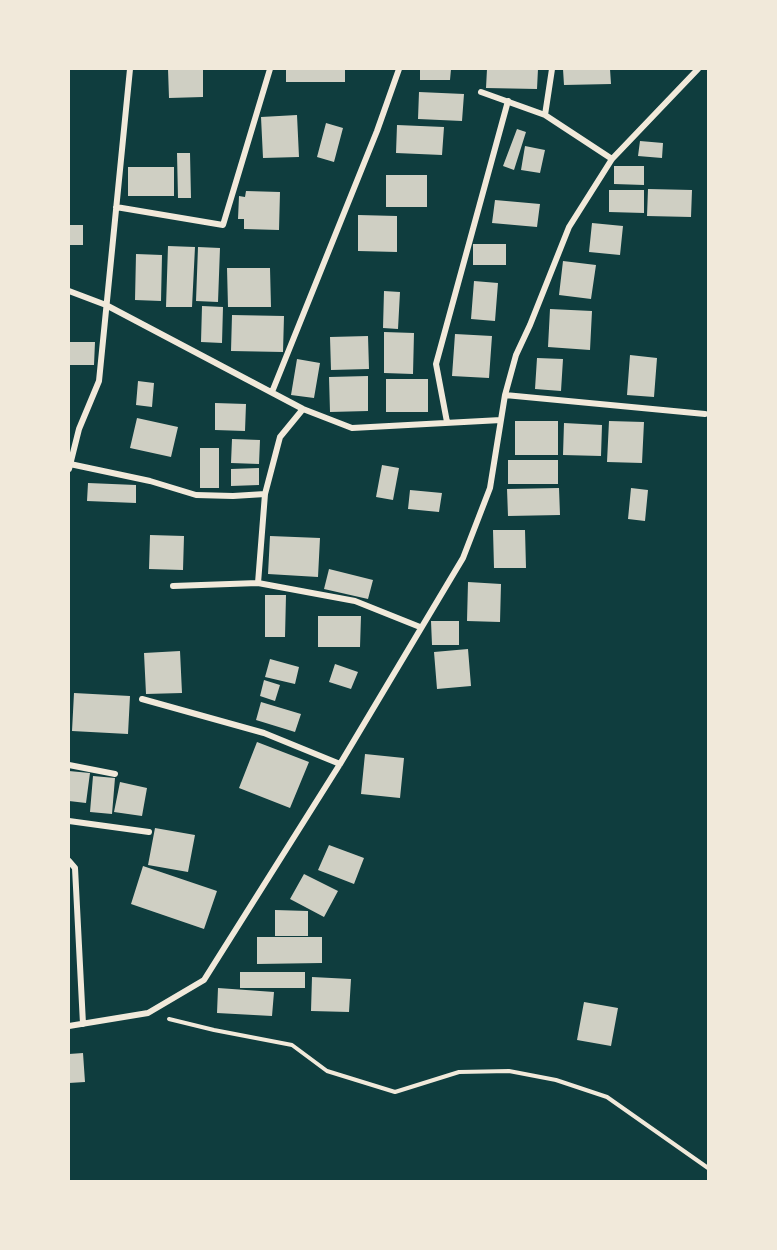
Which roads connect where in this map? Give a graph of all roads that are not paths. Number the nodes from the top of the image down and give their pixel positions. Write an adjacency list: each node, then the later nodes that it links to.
1 (130, 69): 10 (street)
2 (270, 69): 10 (street)
3 (399, 69): 13 (street)
4 (552, 69): 8 (street)
5 (698, 69): 9 (street)
6 (481, 92): 7 (street)
7 (508, 101): 8 (street); 18 (street)
8 (546, 115): 9 (street)
9 (612, 159): 14 (street)
10 (116, 207): 12 (street)
11 (69, 291): 12 (street)
12 (106, 305): 13 (street); 19 (street)
13 (272, 392): 15 (street)
14 (505, 395): 16 (street); 17 (street)
15 (303, 409): 18 (street); 20 (street)
16 (705, 414)
17 (501, 420): 18 (street); 23 (street)
18 (447, 422)
19 (70, 467): 20 (street)
20 (265, 494): 21 (street)
21 (258, 583): 22 (street); 23 (street)
22 (173, 586)
23 (420, 627): 25 (street)
24 (142, 699): 25 (street)
25 (340, 764): 31 (street)
26 (69, 765): 27 (street)
27 (115, 774)
28 (69, 821): 29 (street)
29 (149, 832)
30 (69, 861): 31 (street)
31 (83, 1024): 32 (street)
32 (69, 1026)

